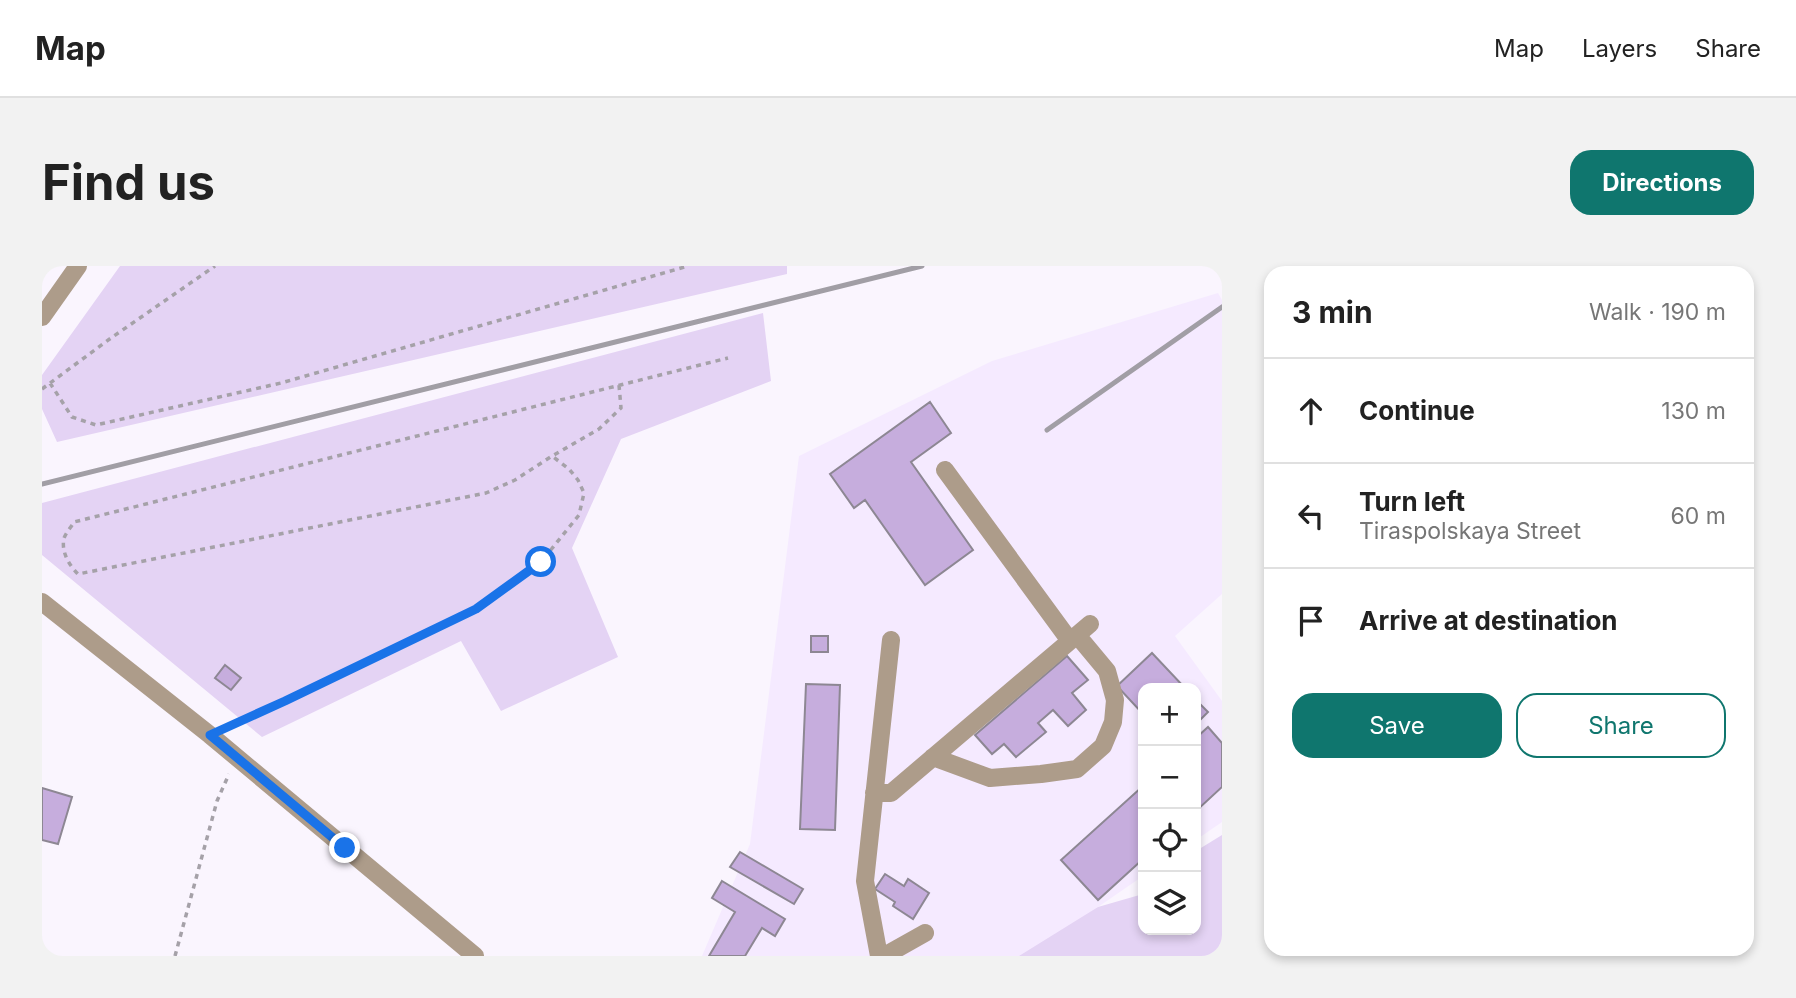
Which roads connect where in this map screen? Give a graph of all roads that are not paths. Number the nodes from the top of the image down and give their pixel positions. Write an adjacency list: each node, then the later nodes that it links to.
1 (79, 266): 2 (street)
2 (42, 317)
3 (945, 470): 5 (street)
4 (42, 601): 10 (street)
5 (1079, 633): 7 (street); 7 (street)
6 (891, 640): 8 (street)
7 (933, 757): 8 (street)
8 (874, 793): 11 (street)
9 (925, 933): 11 (street)
10 (475, 956)
11 (882, 956)

